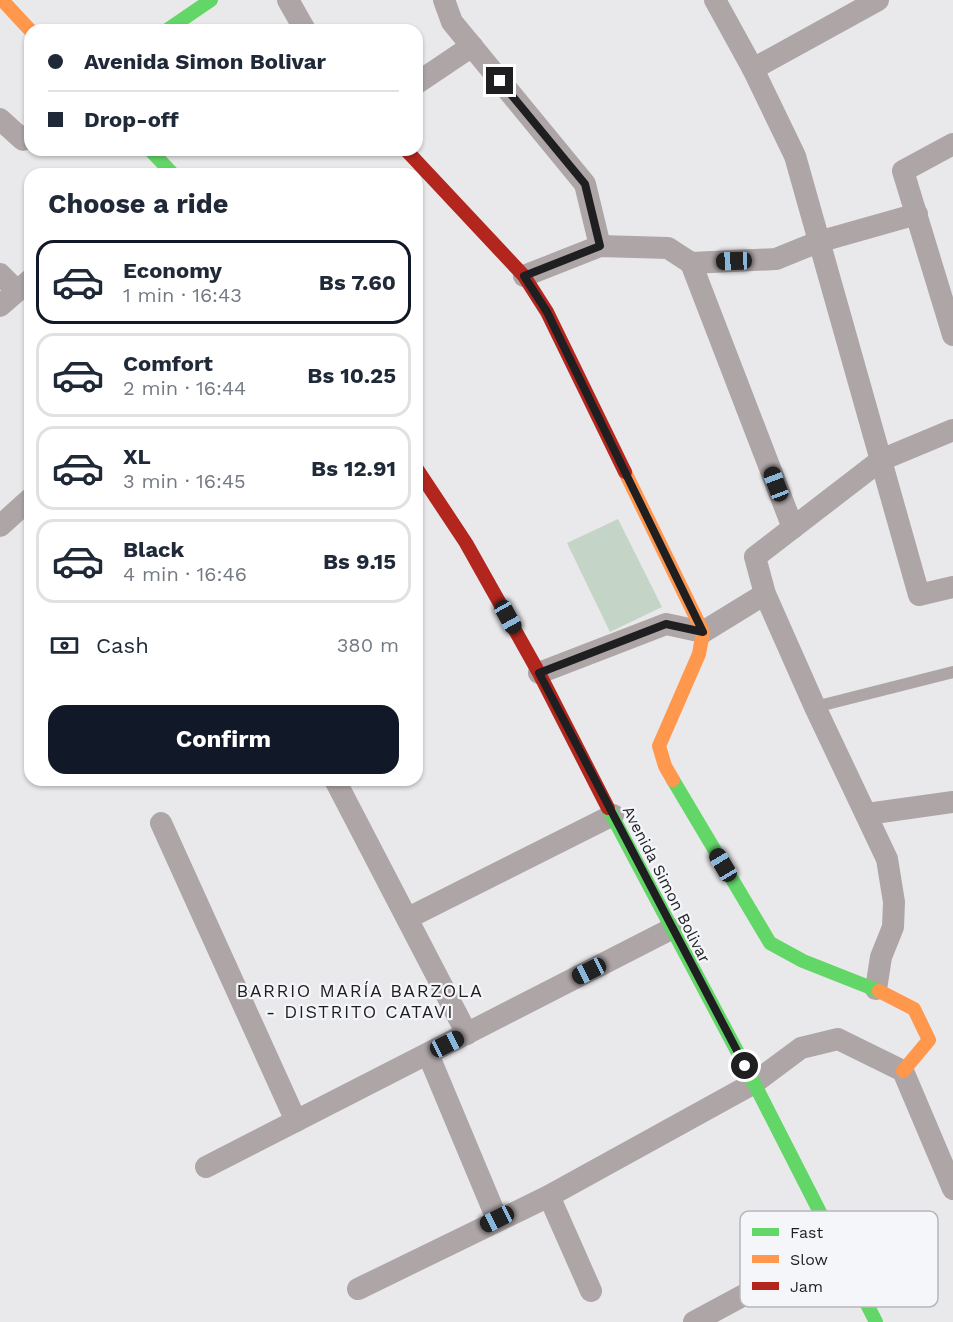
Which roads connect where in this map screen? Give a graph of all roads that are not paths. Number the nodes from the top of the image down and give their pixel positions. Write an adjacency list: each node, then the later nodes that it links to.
1 (2, 0): 7 (street)
2 (211, 0): 8 (street)
3 (288, 0): 9 (street)
4 (444, 0): 10 (street)
5 (715, 0): 11 (street)
6 (878, 0): 11 (street)
7 (24, 24)
8 (176, 24)
9 (302, 24)
10 (472, 46): 12 (street); 21 (street)
11 (753, 69): 20 (street)
12 (423, 79)
13 (0, 119): 14 (street)
14 (24, 139)
15 (953, 144): 19 (street)
16 (412, 156): 17 (street)
17 (423, 168)
18 (423, 168): 24 (street)
19 (917, 214): 20 (street); 27 (street)
20 (818, 242): 22 (street); 29 (street)
21 (600, 246): 22 (street); 24 (street)
22 (691, 263): 33 (street)
23 (0, 274): 25 (street)
24 (524, 276): 36 (street)
25 (24, 286): 26 (street)
26 (0, 306)
27 (953, 335)
28 (953, 430): 29 (street)
29 (881, 460): 33 (street); 34 (street)
30 (423, 478): 38 (street, Avenida Simon Bolivar)
31 (24, 504): 32 (street)
32 (0, 526)
33 (793, 528): 35 (street)
34 (953, 587)
35 (765, 594): 36 (street); 39 (street)
36 (703, 632): 38 (street); 47 (street)
37 (953, 672): 39 (lane)
38 (539, 673): 43 (street, Avenida Simon Bolivar)
39 (815, 707): 42 (street)
40 (338, 786): 45 (street)
41 (953, 802): 42 (street)
42 (867, 814): 47 (street)
43 (613, 815): 45 (street); 46 (street, Avenida Simon Bolivar)
44 (161, 823): 52 (street)
45 (408, 918): 48 (street)
46 (671, 929): 48 (street); 51 (street, Avenida Simon Bolivar)
47 (876, 989): 50 (street)
48 (466, 1034): 49 (street)
49 (428, 1054): 52 (street); 57 (street)
50 (903, 1071): 51 (street); 54 (street)
51 (754, 1083): 55 (street); 56 (street, Avenida Simon Bolivar)
52 (296, 1121): 53 (street)
53 (206, 1167)
54 (953, 1189)
55 (549, 1196): 57 (street); 59 (street)
56 (820, 1211)
57 (497, 1219): 58 (street)
58 (358, 1289)
59 (591, 1292)
60 (740, 1297): 62 (street)
61 (868, 1307): 63 (street, Avenida Simon Bolivar)
62 (694, 1322)
63 (876, 1322)

